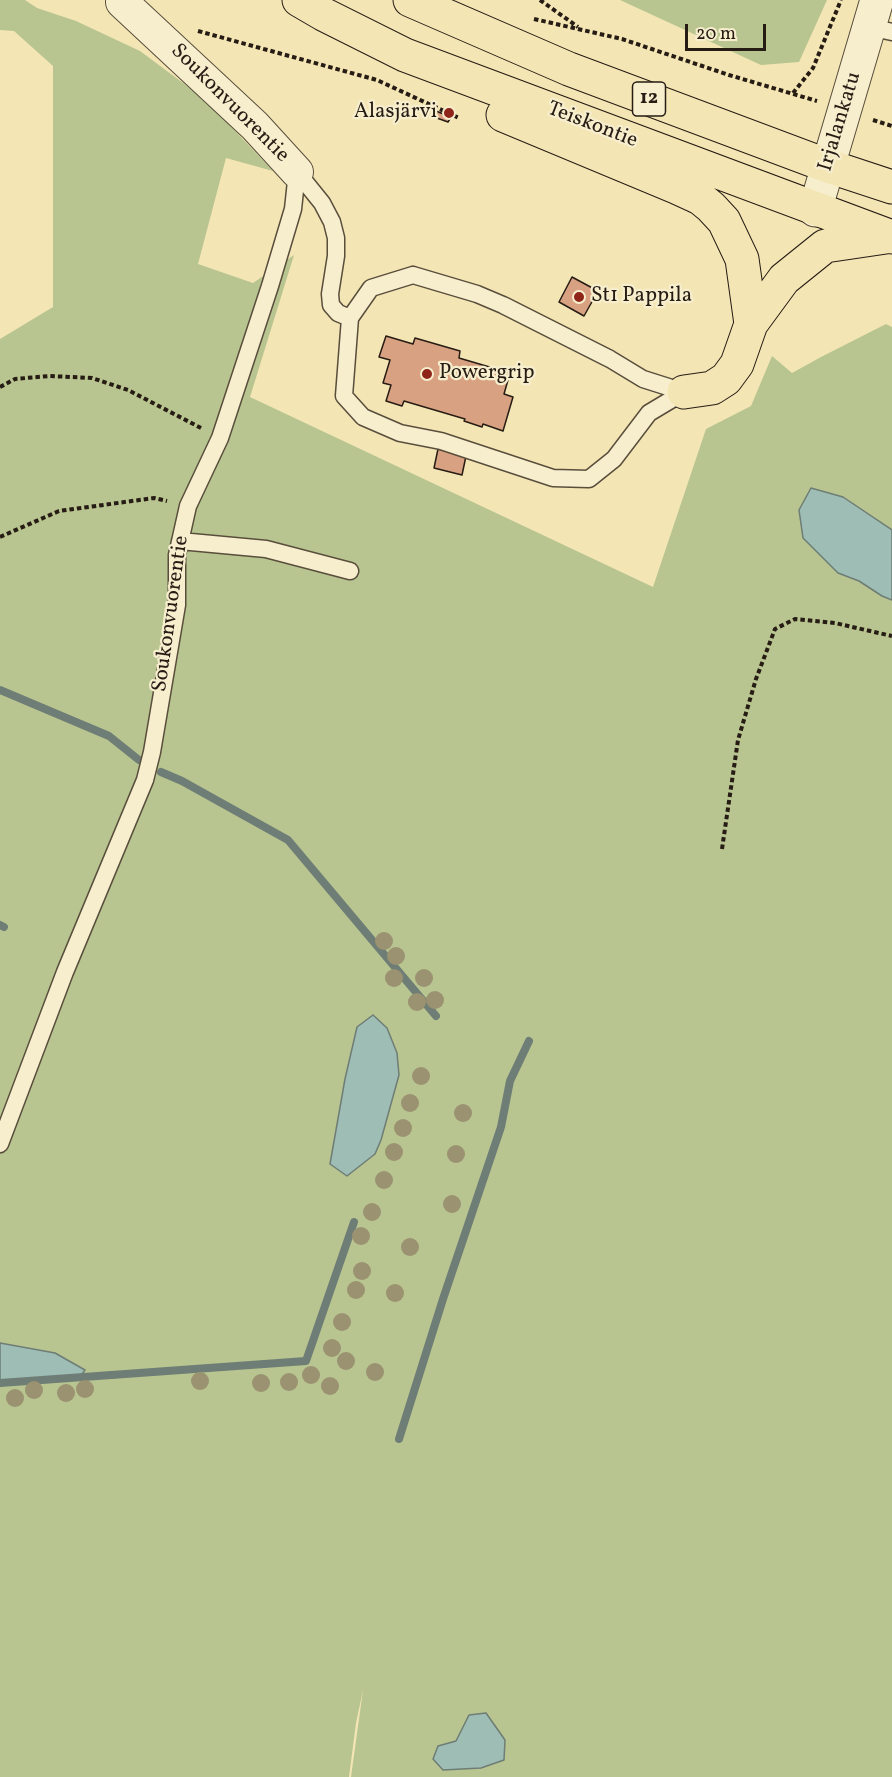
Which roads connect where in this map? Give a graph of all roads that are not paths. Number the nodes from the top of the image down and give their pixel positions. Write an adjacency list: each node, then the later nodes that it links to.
1 (299, 0): 5 (highway, Teiskontie / 12)
2 (410, 0): 6 (highway, 12)
3 (114, 1): 7 (street, Soukonvuorentie)
4 (879, 20): 6 (street, Irjalankatu)
5 (405, 55): 9 (highway, Teiskontie / 12); 12 (highway)
6 (828, 166): 8 (highway, 12); 9 (street, Irjalankatu)
7 (297, 172): 11 (lane); 14 (lane, Soukonvuorentie)
8 (892, 187)
9 (815, 210): 10 (highway, Teiskontie / 12)
10 (891, 237): 12 (highway)
11 (350, 318): 13 (lane); 13 (lane)
12 (751, 324): 13 (highway)
13 (684, 392)
14 (180, 541): 15 (lane); 16 (lane, Soukonvuorentie)
15 (350, 571)
16 (0, 1144)

